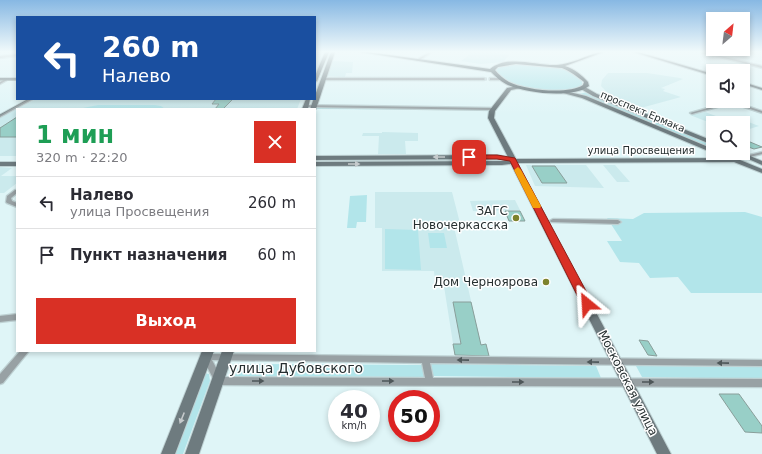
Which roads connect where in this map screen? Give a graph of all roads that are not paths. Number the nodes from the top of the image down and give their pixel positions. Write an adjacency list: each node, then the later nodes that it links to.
1 (325, 73): 8 (main road)
2 (496, 73): 11 (main road)
3 (574, 73): 15 (main road)
4 (0, 79): 5 (main road)
5 (8, 79): 6 (main road); 12 (street)
6 (16, 79)
7 (316, 79): 8 (main road)
8 (323, 79): 9 (street); 21 (main road)
9 (484, 79)
10 (491, 79): 11 (street)
11 (503, 80): 14 (main road); 24 (main road)
12 (0, 83)
13 (750, 85): 16 (main road)
14 (519, 87): 17 (main road); 24 (main road)
15 (583, 88): 17 (main road); 23 (main road, проспект Ермака)
16 (762, 89)
17 (565, 92): 25 (main road, проспект Ермака)
18 (25, 100): 28 (street)
19 (29, 100): 28 (street)
20 (305, 108): 21 (street)
21 (314, 108)
22 (316, 108): 24 (street)
23 (629, 109): 25 (street); 29 (main road, проспект Ермака)
24 (491, 110): 38 (main road, Московская улица)
25 (619, 111): 30 (main road, проспект Ермака)
26 (762, 112): 27 (street)
27 (692, 113)
28 (0, 115)
29 (706, 140)
30 (706, 148)
31 (762, 153): 32 (street, улица Просвещения)
32 (750, 157)
33 (750, 157): 39 (main road)
34 (0, 158): 35 (main road)
35 (16, 158)
36 (316, 158): 38 (main road, улица Просвещения, one-way to 36)
37 (734, 160): 38 (main road, улица Просвещения); 43 (main road)
38 (513, 161): 42 (main road, улица Просвещения, one-way to 38); 54 (main road, Московская улица)
39 (762, 163)
40 (0, 164): 41 (main road)
41 (16, 164)
42 (316, 164)
43 (762, 171)
44 (16, 192): 45 (street)
45 (16, 205)
46 (553, 221): 47 (street)
47 (618, 222)
48 (16, 317): 49 (street)
49 (0, 319)
50 (24, 352): 56 (street)
51 (207, 354): 52 (street, улица Дубовского); 57 (street, улица Дубовского); 61 (main road, one-way to 61)
52 (227, 354): 53 (street, улица Дубовского); 57 (main road)
53 (426, 360): 54 (street, улица Дубовского, one-way to 53); 58 (street)
54 (614, 362): 55 (street, улица Дубовского, one-way to 54); 59 (main road, Московская улица)
55 (762, 363)
56 (0, 380)
57 (219, 381): 58 (street, улица Дубовского, one-way to 58); 62 (main road)
58 (429, 381): 59 (street, улица Дубовского, one-way to 59)
59 (624, 382): 60 (street, улица Дубовского, one-way to 60); 63 (main road, Московская улица); 64 (main road, Московская улица)
60 (762, 383)
61 (168, 454)
62 (192, 454)
63 (658, 454)
64 (664, 454)

